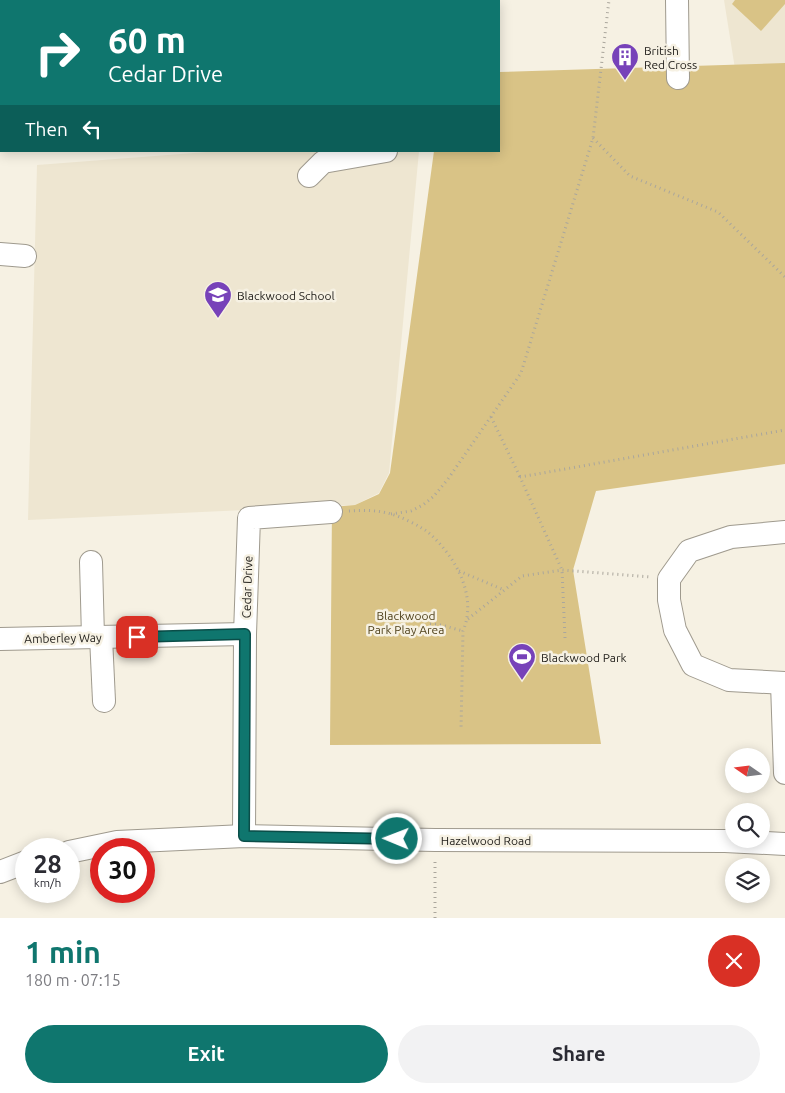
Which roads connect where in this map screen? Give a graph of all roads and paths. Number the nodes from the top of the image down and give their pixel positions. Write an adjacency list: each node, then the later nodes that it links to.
1 (608, 0): 4 (path)
2 (677, 0): 3 (street)
3 (678, 78)
4 (592, 138): 9 (path); 10 (path)
5 (380, 152): 6 (street)
6 (309, 176)
7 (0, 254): 8 (street)
8 (26, 256)
9 (785, 277)
10 (491, 417): 12 (path); 14 (path)
11 (785, 430): 12 (path)
12 (520, 477): 17 (path)
13 (331, 512): 14 (path); 24 (street, Cedar Drive)
14 (391, 514): 18 (path)
15 (785, 532): 19 (street)
16 (90, 562): 25 (street)
17 (562, 570): 19 (path); 20 (path); 26 (path)
18 (459, 572): 20 (path); 21 (path)
19 (669, 578): 28 (street)
20 (505, 590): 21 (path)
21 (468, 620): 23 (path)
22 (430, 624): 23 (path)
23 (463, 631): 30 (path)
24 (245, 634): 25 (street, Amberley Way); 32 (street, Cedar Drive)
25 (97, 637): 27 (street, Amberley Way); 29 (street)
26 (565, 638)
27 (0, 639)
28 (784, 683): 31 (street)
29 (104, 701)
30 (461, 729)
31 (785, 773)
32 (244, 836): 33 (street, Hazelwood Road); 35 (street, Hazelwood Road)
33 (435, 840): 34 (street, Hazelwood Road); 38 (path)
34 (785, 844)
35 (80, 850)
36 (15, 866): 37 (street)
37 (0, 872)
38 (434, 918)

